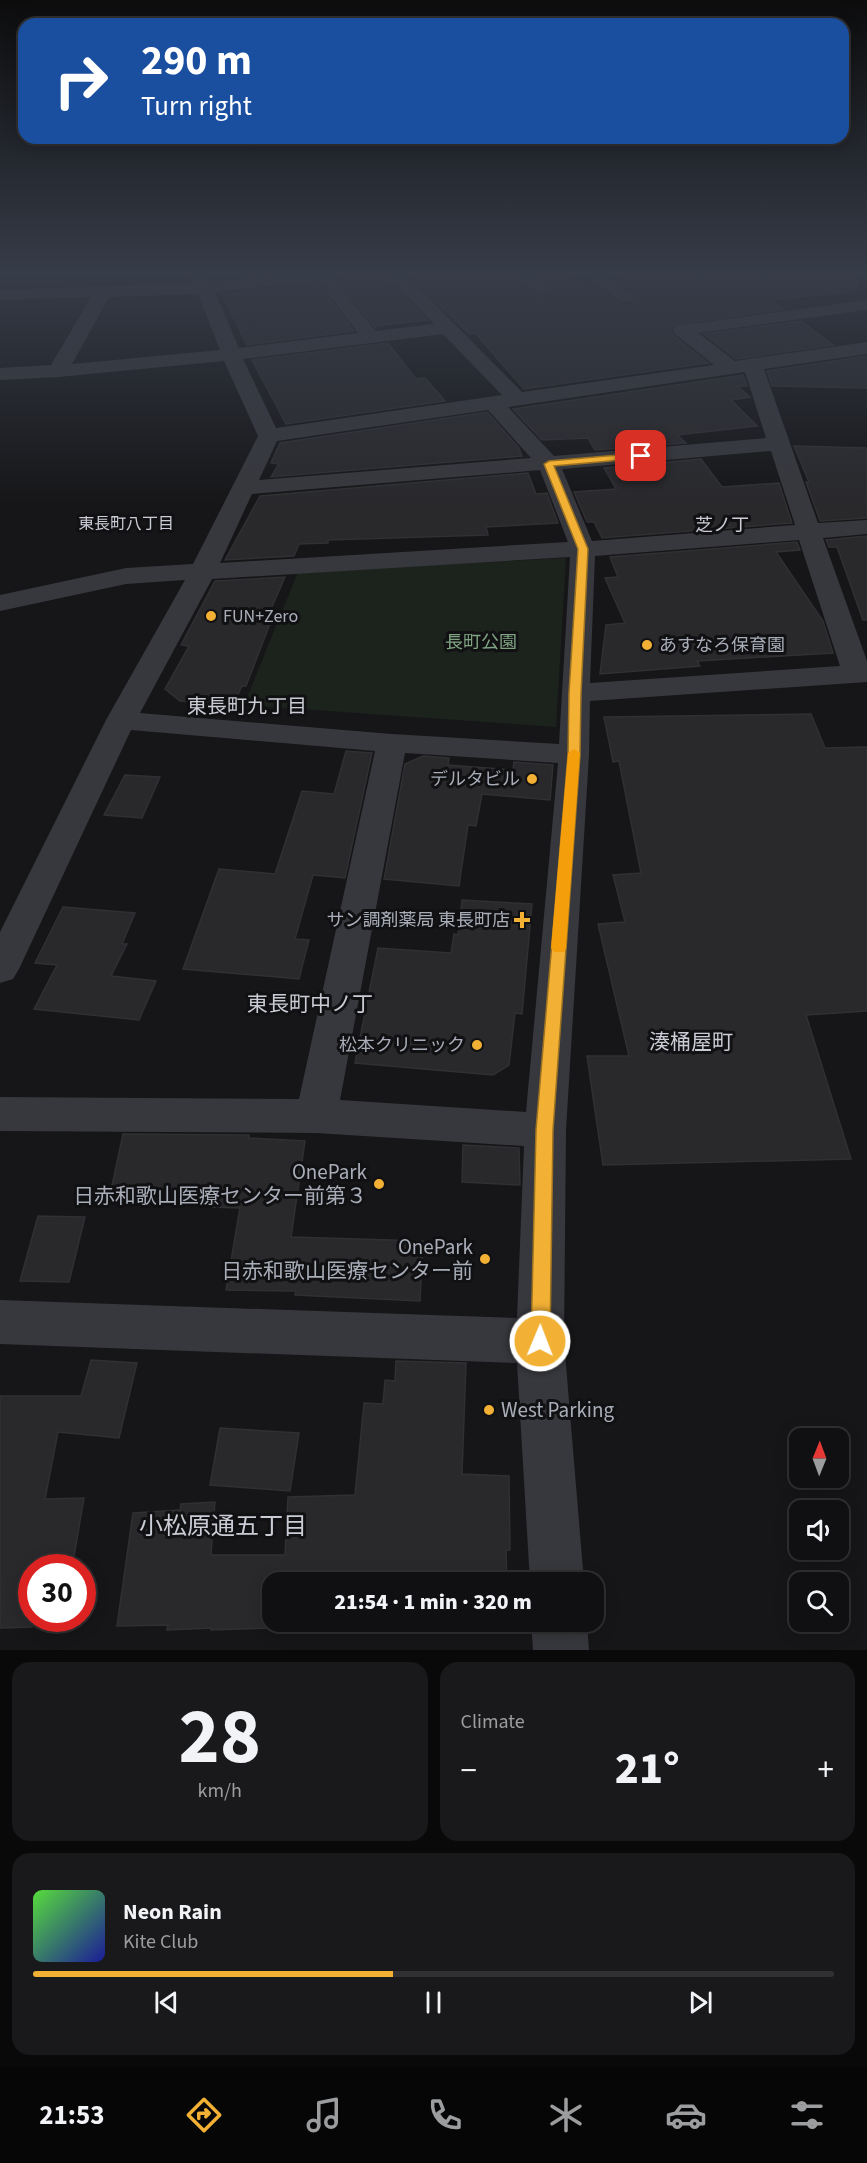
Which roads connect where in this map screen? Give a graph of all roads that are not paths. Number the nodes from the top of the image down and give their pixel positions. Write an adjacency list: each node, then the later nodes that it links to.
1 (70, 351): 9 (street)
2 (230, 351): 7 (street)
3 (256, 351): 7 (street)
4 (470, 351): 11 (street)
5 (717, 351): 8 (street)
6 (846, 351): 8 (street)
7 (231, 354): 9 (street); 13 (street)
8 (742, 366): 11 (street); 14 (street)
9 (58, 371): 10 (street)
10 (0, 374)
11 (516, 398): 12 (street)
12 (492, 402): 13 (street); 15 (street)
13 (269, 436): 16 (street)
14 (779, 444): 15 (street); 18 (street)
15 (549, 464): 16 (street); 19 (street)
16 (244, 488): 20 (street)
17 (867, 527): 18 (street)
18 (809, 531): 19 (street); 22 (street)
19 (583, 549): 20 (street); 23 (street)
20 (202, 573): 21 (street); 24 (street)
21 (0, 603)
22 (862, 673): 23 (street)
23 (575, 693): 26 (street)
24 (121, 720): 25 (street); 27 (street)
25 (392, 743): 26 (street); 29 (street)
26 (574, 755): 30 (street)
27 (0, 969)
28 (0, 1114): 29 (street)
29 (316, 1116): 30 (street)
30 (544, 1130): 32 (street)
31 (0, 1322): 32 (street)
32 (540, 1341): 33 (street)
33 (556, 1572)
34 (560, 1632): 35 (street)
35 (561, 1650)

